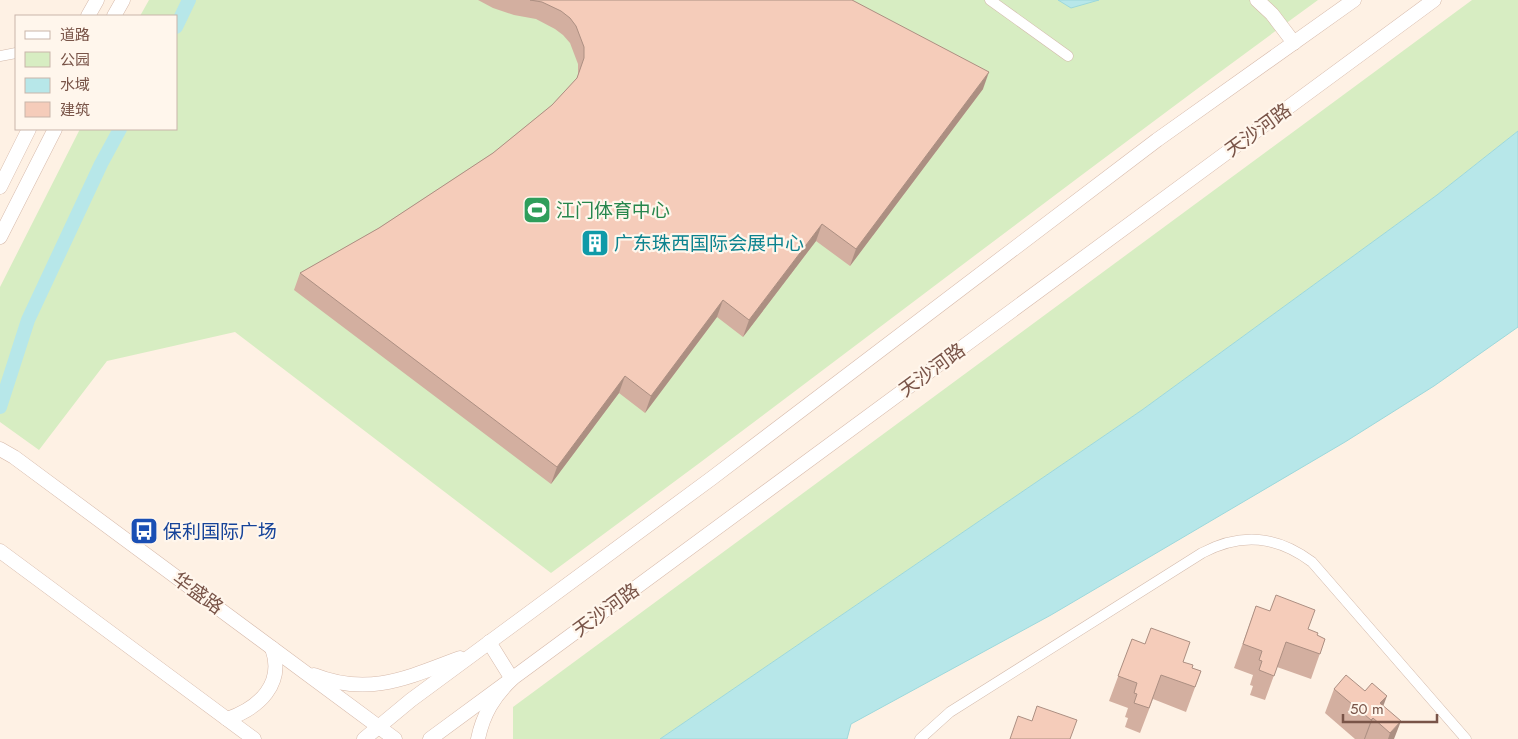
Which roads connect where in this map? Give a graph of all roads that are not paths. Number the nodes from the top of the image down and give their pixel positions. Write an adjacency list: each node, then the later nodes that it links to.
1 (97, 0): 7 (main road)
2 (123, 0): 8 (main road)
3 (990, 0): 12 (street)
4 (1257, 0): 9 (main road)
5 (1354, 0): 9 (main road)
6 (1434, 0): 23 (main road, 天沙河路)
7 (89, 15)
8 (115, 15)
9 (1294, 43): 19 (main road)
10 (15, 53): 11 (street)
11 (0, 56)
12 (1068, 56)
13 (28, 130): 15 (main road)
14 (54, 130): 16 (main road)
15 (0, 187)
16 (0, 237)
17 (0, 449): 20 (main road, 华盛路)
18 (0, 551): 24 (main road)
19 (489, 642): 21 (main road); 23 (main road)
20 (272, 648): 22 (main road, 华盛路); 24 (main road)
21 (477, 651): 22 (main road); 25 (main road)
22 (302, 670): 25 (main road, 华盛路)
23 (512, 679): 29 (main road, 天沙河路); 30 (main road)
24 (228, 719): 26 (main road)
25 (379, 727): 27 (main road); 28 (main road, 华盛路)
26 (254, 739)
27 (364, 739)
28 (395, 739)
29 (430, 739)
30 (478, 739)
31 (920, 739): 32 (street)
32 (1466, 739)

